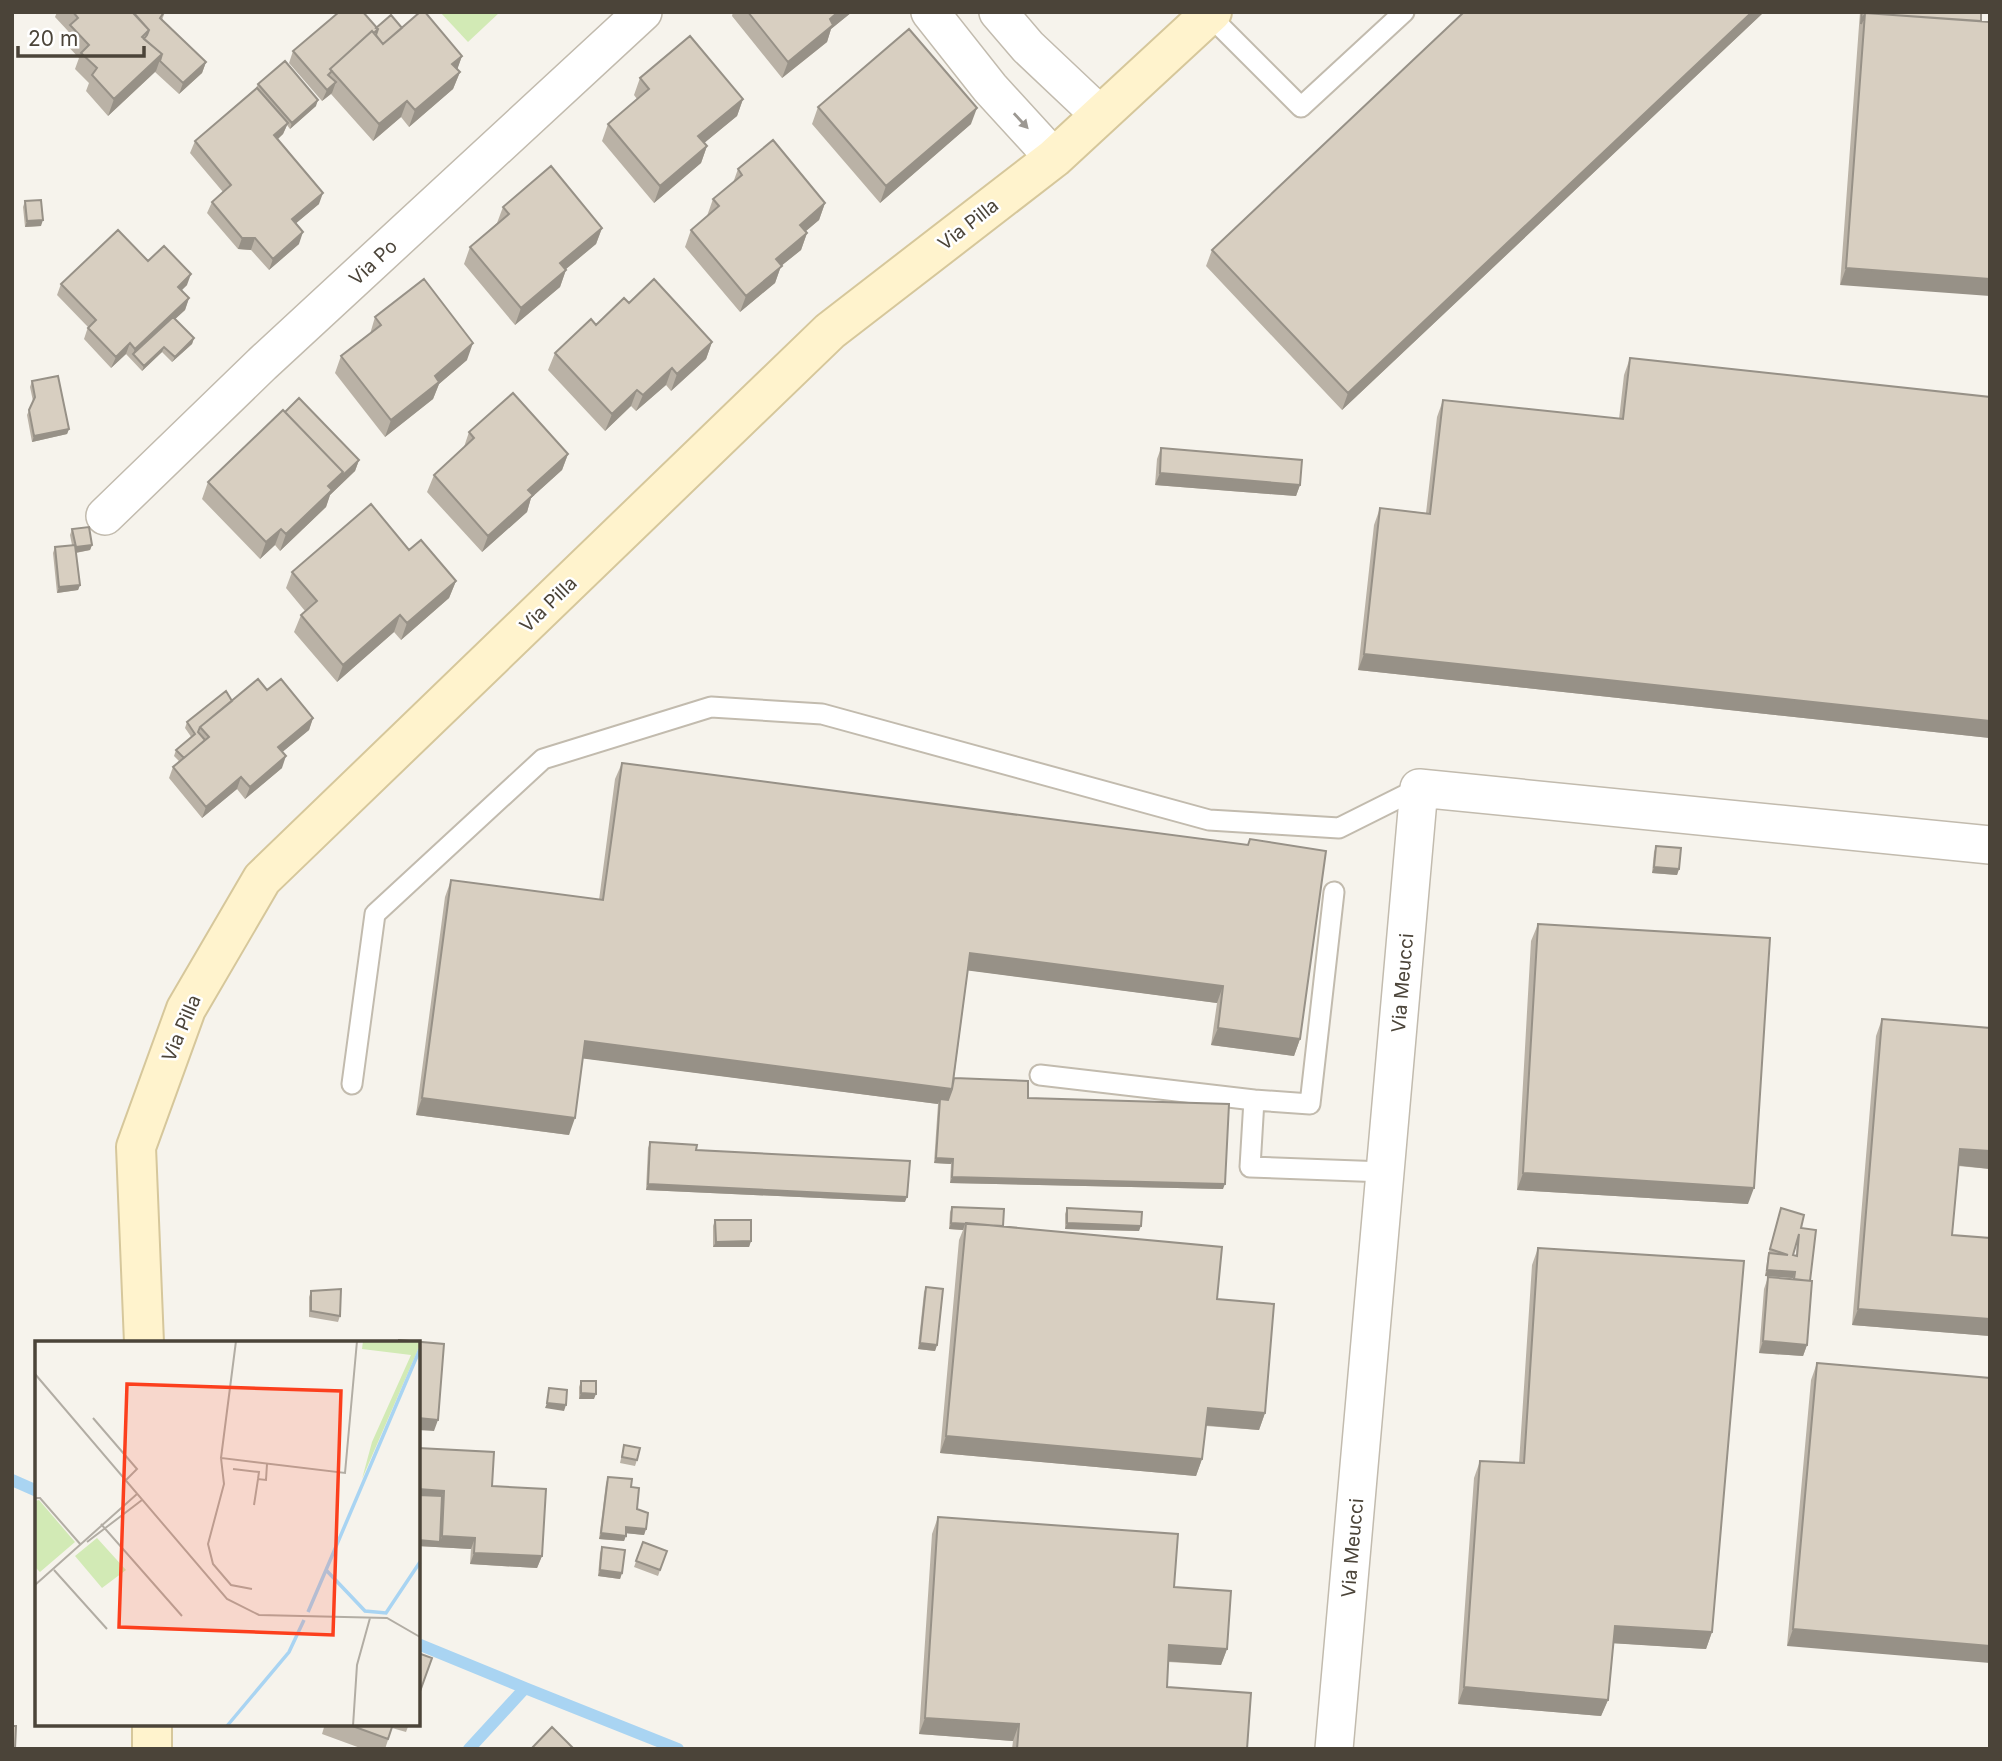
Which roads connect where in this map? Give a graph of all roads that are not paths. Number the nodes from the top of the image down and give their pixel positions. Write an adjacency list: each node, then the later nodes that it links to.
1 (643, 12): 10 (street, Via Po)
2 (930, 12): 7 (street)
3 (998, 12): 6 (street)
4 (1404, 12): 5 (lane)
5 (1210, 14): 8 (main road, Via Pilla)
6 (1028, 47): 7 (street); 8 (street)
7 (989, 88): 9 (street, one-way to 9)
8 (1100, 115): 9 (main road, Via Pilla)
9 (1054, 158): 18 (main road, Via Pilla)
10 (105, 516)
11 (1419, 788): 12 (street); 15 (lane); 17 (street, Via Meucci)
12 (1990, 845)
13 (1334, 892): 16 (lane)
14 (1040, 1075): 16 (lane)
15 (352, 1084)
16 (1254, 1100): 17 (lane)
17 (1385, 1172): 21 (street, Via Meucci)
18 (144, 1341)
19 (152, 1726): 20 (main road)
20 (152, 1749)
21 (1334, 1749)

